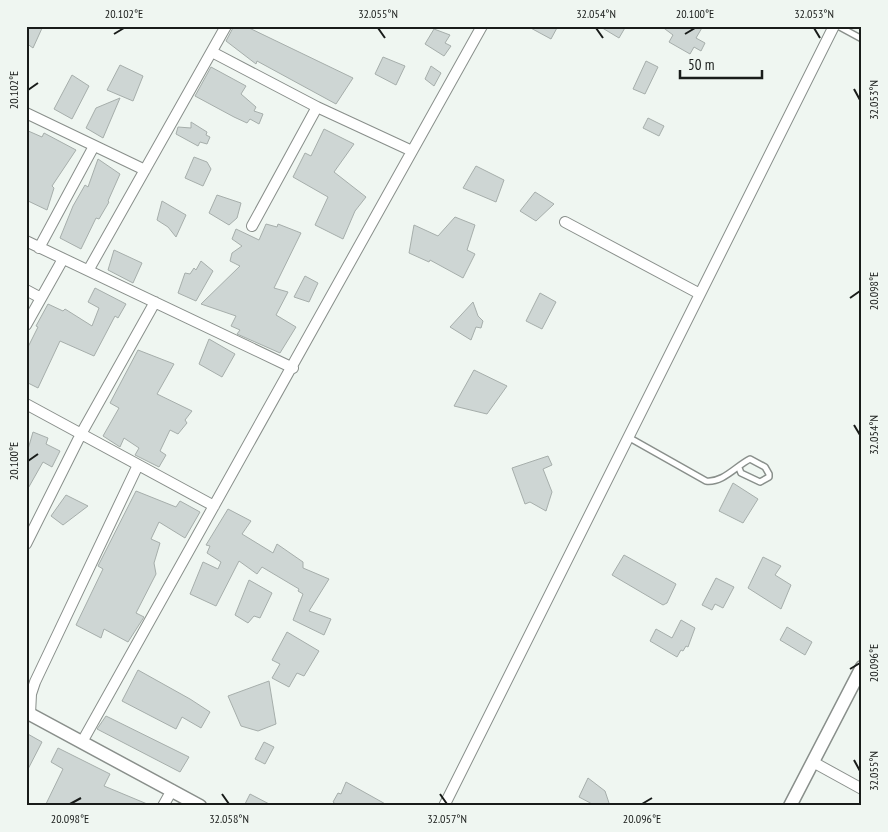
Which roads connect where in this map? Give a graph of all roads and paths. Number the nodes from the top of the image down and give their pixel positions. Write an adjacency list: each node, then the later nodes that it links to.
1 (226, 26): 6 (street)
2 (482, 26): 10 (street)
3 (834, 26): 19 (street)
4 (838, 26): 5 (lane)
5 (862, 39)
6 (212, 52): 7 (street); 11 (street)
7 (317, 107): 10 (street); 13 (street)
8 (26, 113): 9 (street)
9 (94, 146): 11 (street); 15 (street)
10 (412, 151): 23 (street)
11 (145, 170): 17 (street)
12 (565, 222): 19 (street)
13 (252, 226)
14 (26, 241): 15 (street)
15 (39, 248): 16 (street)
16 (62, 258): 17 (street); 20 (street)
17 (90, 270): 21 (street)
18 (26, 290): 20 (street)
19 (700, 294): 26 (street)
20 (41, 298): 22 (street)
21 (156, 302): 23 (street); 25 (street)
22 (26, 325)
23 (293, 368): 29 (street)
24 (26, 404): 25 (street)
25 (81, 434): 27 (street); 30 (street)
26 (628, 437): 28 (lane); 39 (street)
27 (138, 465): 29 (street); 32 (street)
28 (739, 468): 28 (lane)
29 (214, 506): 33 (street)
30 (26, 544)
31 (862, 667): 34 (street)
32 (28, 713): 33 (street)
33 (82, 742): 36 (street)
34 (813, 762): 35 (street); 40 (street)
35 (862, 789)
36 (172, 790): 37 (street); 38 (street)
37 (163, 806)
38 (200, 806)
39 (444, 806)
40 (790, 806)

